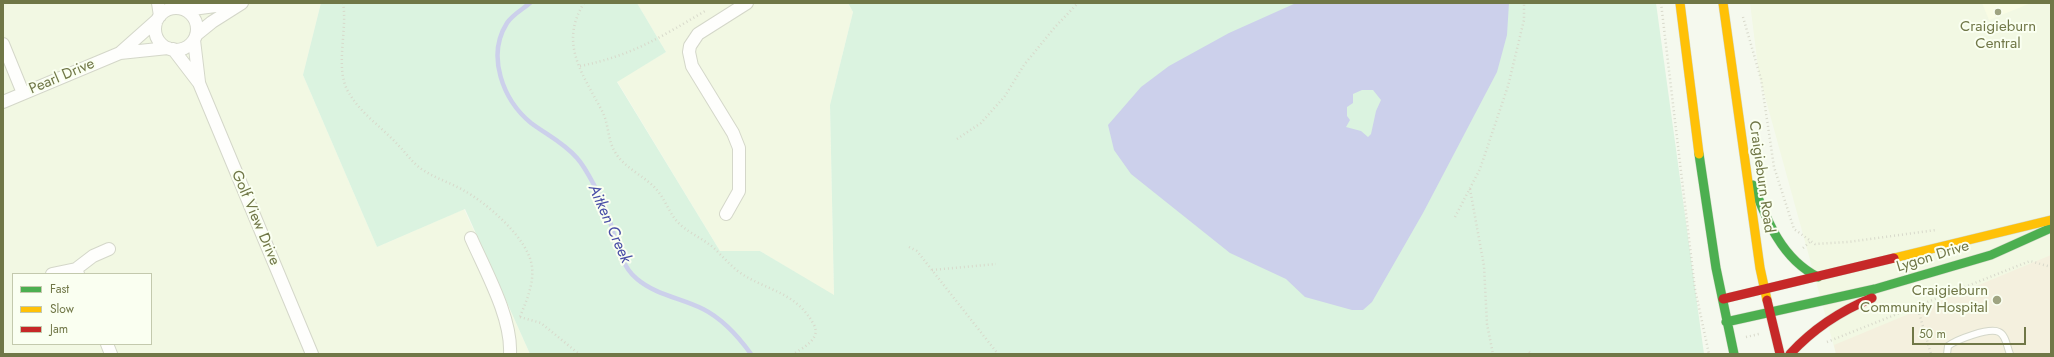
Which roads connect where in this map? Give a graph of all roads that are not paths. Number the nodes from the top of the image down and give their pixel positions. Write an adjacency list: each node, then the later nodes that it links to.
1 (158, 3): 7 (street)
2 (241, 3): 6 (street); 8 (street)
3 (747, 3): 16 (street)
4 (1680, 3): 26 (street)
5 (1723, 3): 15 (street, Craigieburn Road)
6 (181, 7): 7 (street); 8 (street)
7 (159, 18): 10 (street); 11 (street, Pearl Drive)
8 (195, 38): 10 (street); 12 (street, Golf View Drive)
9 (3, 44): 13 (street)
10 (170, 49): 11 (street, Pearl Drive); 12 (street, Golf View Drive)
11 (120, 53): 13 (street, Pearl Drive)
12 (199, 82): 29 (street, Golf View Drive)
13 (24, 93): 14 (street, Pearl Drive)
14 (3, 102)
15 (1744, 158): 24 (street); 25 (street, Craigieburn Road)
16 (726, 214)
17 (2051, 220): 24 (street, Lygon Drive)
18 (2051, 228): 21 (street, Lygon Drive)
19 (471, 238): 30 (street)
20 (110, 249): 22 (street)
21 (1991, 255): 27 (street, Lygon Drive); 33 (street)
22 (77, 272): 23 (street)
23 (64, 273)
24 (1818, 277): 25 (street, Lygon Drive)
25 (1764, 290): 26 (street, Lygon Drive); 27 (street, Craigieburn Road)
26 (1723, 299): 28 (street)
27 (1770, 314): 28 (street, Lygon Drive); 32 (street, Craigieburn Road)
28 (1726, 322): 31 (street)
29 (312, 354)
30 (510, 354)
31 (1734, 354)
32 (1780, 354)
33 (1790, 354)
34 (1947, 354): 35 (lane)
35 (2010, 354)

